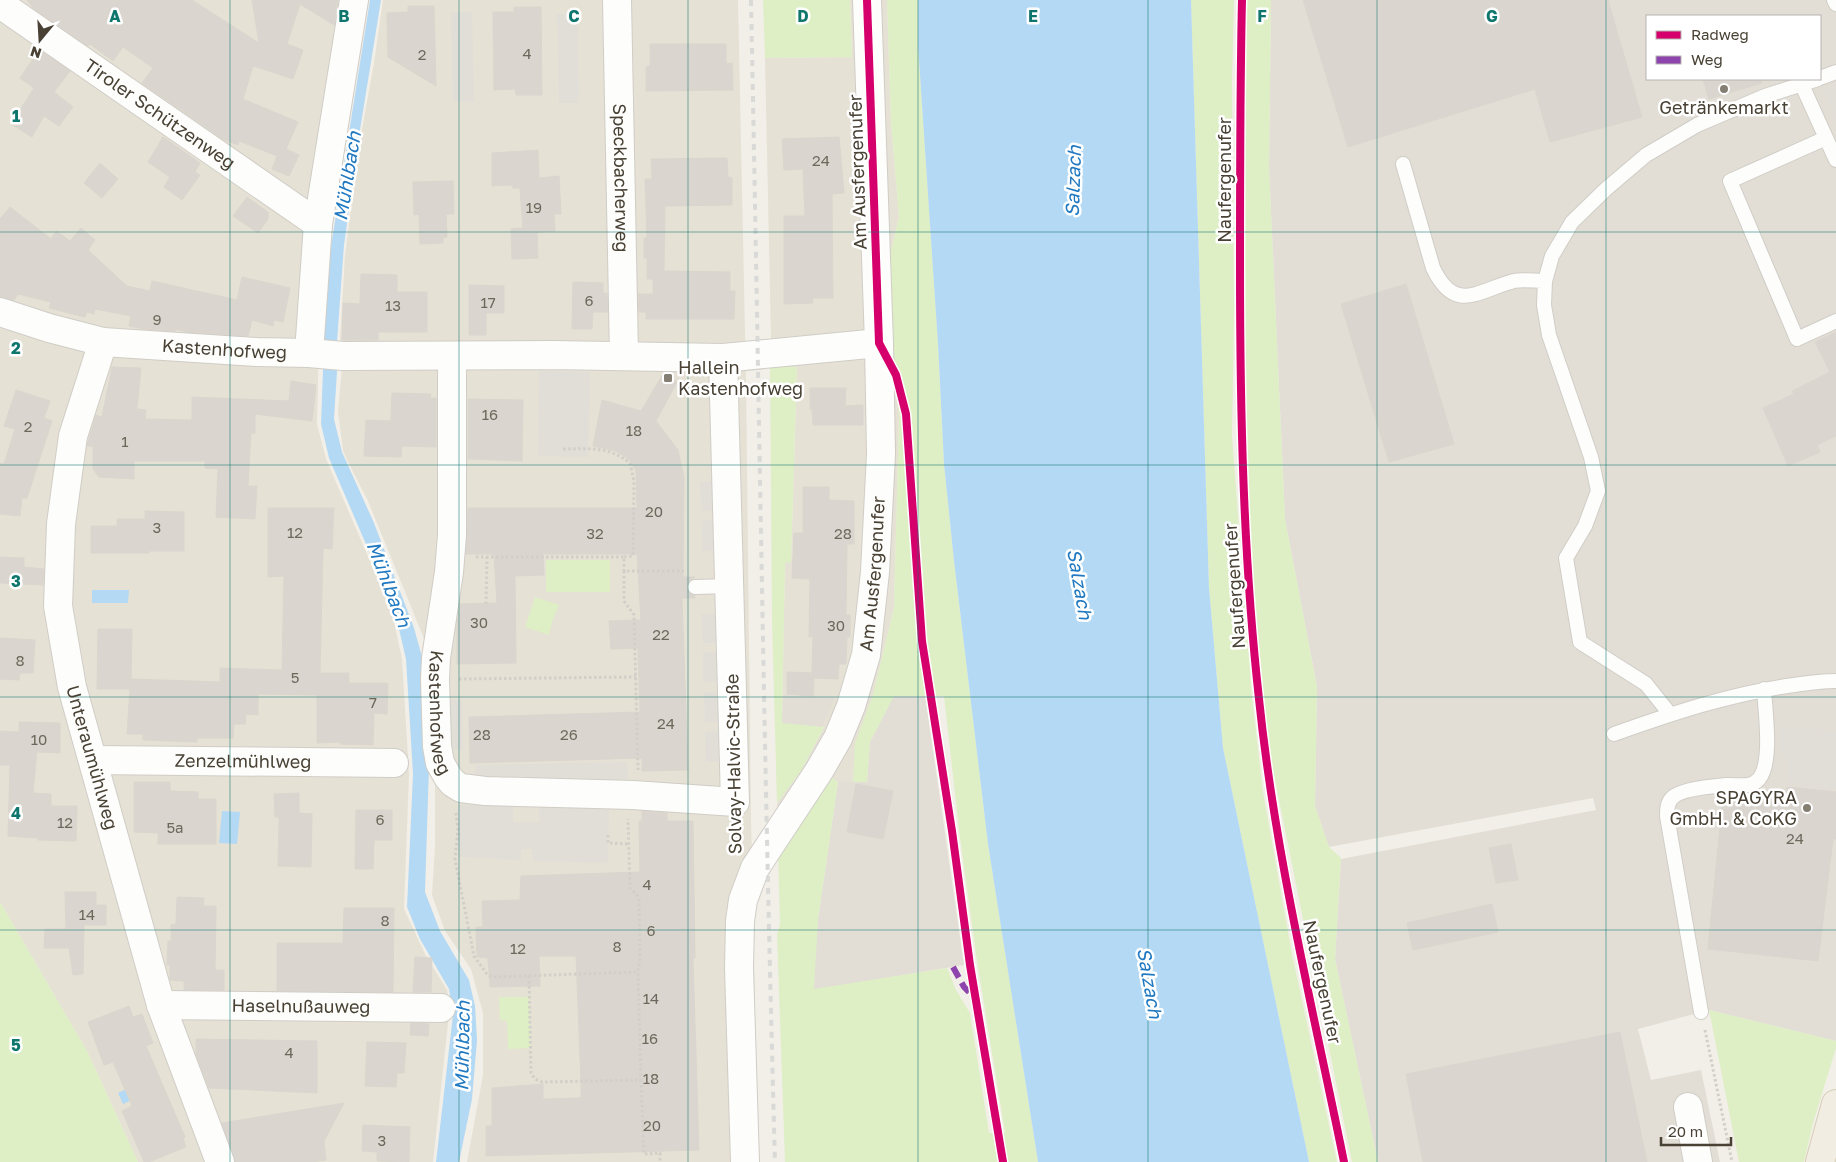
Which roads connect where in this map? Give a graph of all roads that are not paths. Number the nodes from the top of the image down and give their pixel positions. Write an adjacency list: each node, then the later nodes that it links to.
1 (354, 0): 14 (street)
2 (617, 0): 21 (street, Speckbacherweg)
3 (867, 0): 19 (street, Am Ausfergenufer)
4 (1834, 0): 6 (lane)
5 (0, 4): 14 (street, Tiroler Schützenweg)
6 (1836, 4)
7 (1836, 72): 8 (lane)
8 (1821, 77)
9 (1814, 80): 10 (lane)
10 (1802, 85): 11 (lane); 15 (lane)
11 (1826, 138): 12 (lane); 17 (lane)
12 (1836, 160)
13 (1403, 164): 15 (lane)
14 (318, 224): 20 (street)
15 (1545, 281): 28 (lane)
16 (0, 312): 18 (street, Kastenhofweg)
17 (1836, 322)
18 (103, 342): 20 (street, Kastenhofweg); 30 (street, Unteraumühlweg)
19 (879, 343): 23 (street, Kastenhofweg); 33 (street, Am Ausfergenufer)
20 (324, 354): 22 (street, Kastenhofweg)
21 (624, 355): 22 (street, Kastenhofweg); 23 (street, Kastenhofweg)
22 (452, 356): 32 (street, Kastenhofweg)
23 (723, 358): 24 (street, Solvay-Halvic-Straße)
24 (730, 586): 25 (lane); 32 (street, Solvay-Halvic-Straße)
25 (695, 587)
26 (1836, 682): 27 (lane)
27 (1764, 689): 28 (lane); 36 (lane)
28 (1670, 714): 29 (lane)
29 (1614, 734)
30 (93, 760): 31 (street, Zenzelmühlweg); 34 (street, Unteraumühlweg)
31 (394, 763)
32 (735, 802)
33 (750, 877): 40 (street, Solvay-Halvic-Straße)
34 (161, 1005): 35 (street, Haselnußauweg); 39 (street, Unteraumühlweg)
35 (441, 1008)
36 (1701, 1012)
37 (1836, 1104): 42 (main road)
38 (1688, 1107): 41 (street)
39 (220, 1162)
40 (745, 1162)
41 (1698, 1162)
42 (1820, 1162)

